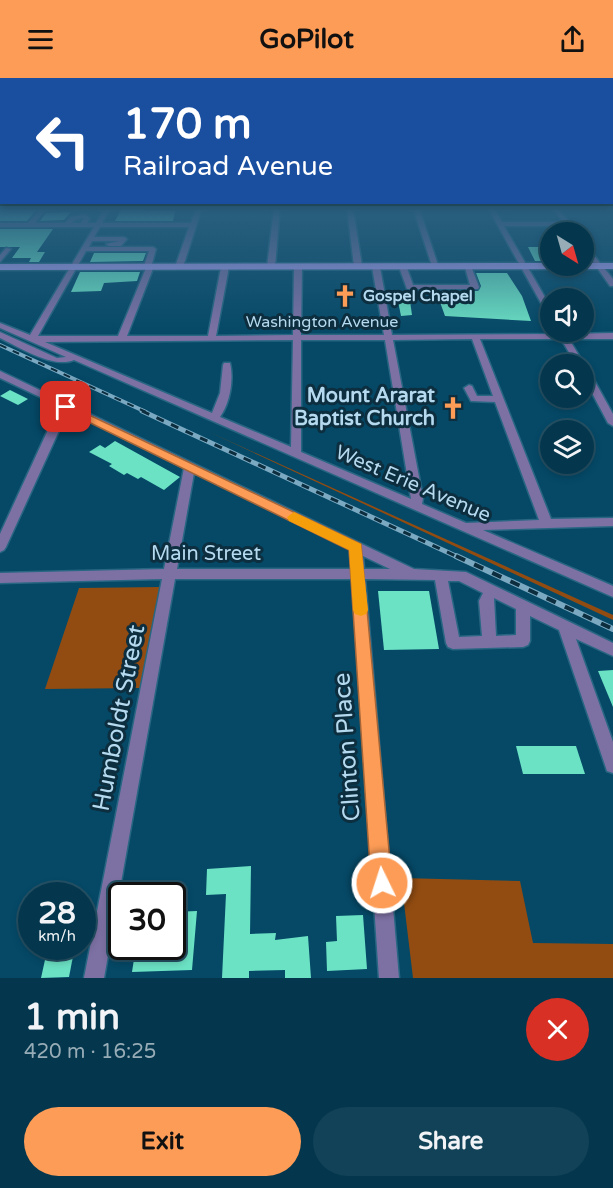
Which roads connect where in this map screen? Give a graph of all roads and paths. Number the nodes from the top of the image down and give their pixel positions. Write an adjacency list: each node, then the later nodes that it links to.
1 (84, 250): 17 (street)
2 (153, 250): 9 (street)
3 (185, 250): 18 (street)
4 (273, 250): 20 (street)
5 (356, 250): 10 (street)
6 (430, 250): 11 (street)
7 (515, 250): 13 (street)
8 (594, 258): 14 (street)
9 (149, 266): 17 (main road); 18 (main road); 31 (street)
10 (358, 266): 21 (main road); 22 (main road)
11 (436, 266): 12 (main road); 23 (main road)
12 (467, 266): 13 (main road); 23 (street)
13 (525, 266): 14 (main road); 25 (street)
14 (600, 266): 15 (main road); 24 (street)
15 (613, 266)
16 (0, 267): 17 (main road)
17 (75, 267): 36 (street)
18 (179, 267): 19 (main road)
19 (225, 267): 20 (main road); 32 (street)
20 (271, 267): 21 (main road)
21 (298, 267): 33 (street)
22 (376, 267): 23 (main road); 34 (street)
23 (404, 267)
24 (613, 284)
25 (540, 294)
26 (0, 325): 36 (street, West Erie Avenue)
27 (0, 335): 37 (street)
28 (540, 335): 35 (street, Washington Avenue)
29 (594, 335): 30 (street, Washington Avenue)
30 (613, 336)
31 (122, 337): 32 (street, Washington Avenue); 36 (street, Washington Avenue)
32 (212, 337): 33 (street, Washington Avenue)
33 (299, 337): 34 (street, Washington Avenue); 47 (street)
34 (388, 337): 35 (street, Washington Avenue); 49 (street)
35 (475, 337): 42 (street)
36 (32, 339): 37 (street, West Erie Avenue)
37 (74, 357): 45 (street, West Erie Avenue)
38 (227, 365): 45 (street)
39 (0, 374): 43 (street)
40 (594, 387): 44 (street)
41 (469, 388): 42 (street)
42 (499, 399): 51 (street)
43 (66, 407): 48 (street); 53 (street)
44 (610, 412): 46 (street)
45 (214, 418): 47 (street, West Erie Avenue)
46 (613, 423)
47 (296, 453): 49 (street, West Erie Avenue)
48 (190, 466): 54 (street); 56 (street, Humboldt Street)
49 (416, 505): 52 (street, West Erie Avenue)
50 (613, 522): 51 (street)
51 (547, 524): 52 (street)
52 (465, 527): 61 (street, West Erie Avenue)
53 (0, 547)
54 (356, 548): 55 (street, Clinton Place); 57 (street)
55 (358, 573): 56 (street, Main Street); 57 (street, Main Street); 68 (street, Clinton Place)
56 (170, 574): 59 (street, Main Street); 67 (street, Humboldt Street)
57 (412, 574): 58 (street, Main Street)
58 (441, 575): 60 (street, Main Street); 64 (street)
59 (0, 578)
60 (491, 590): 62 (street, Main Street); 64 (street)
61 (613, 592)
62 (523, 605): 63 (street, Main Street); 64 (street)
63 (564, 626): 65 (street, Main Street); 66 (street)
64 (490, 642)
65 (613, 650)
66 (613, 765)
67 (94, 978)
68 (389, 978)

